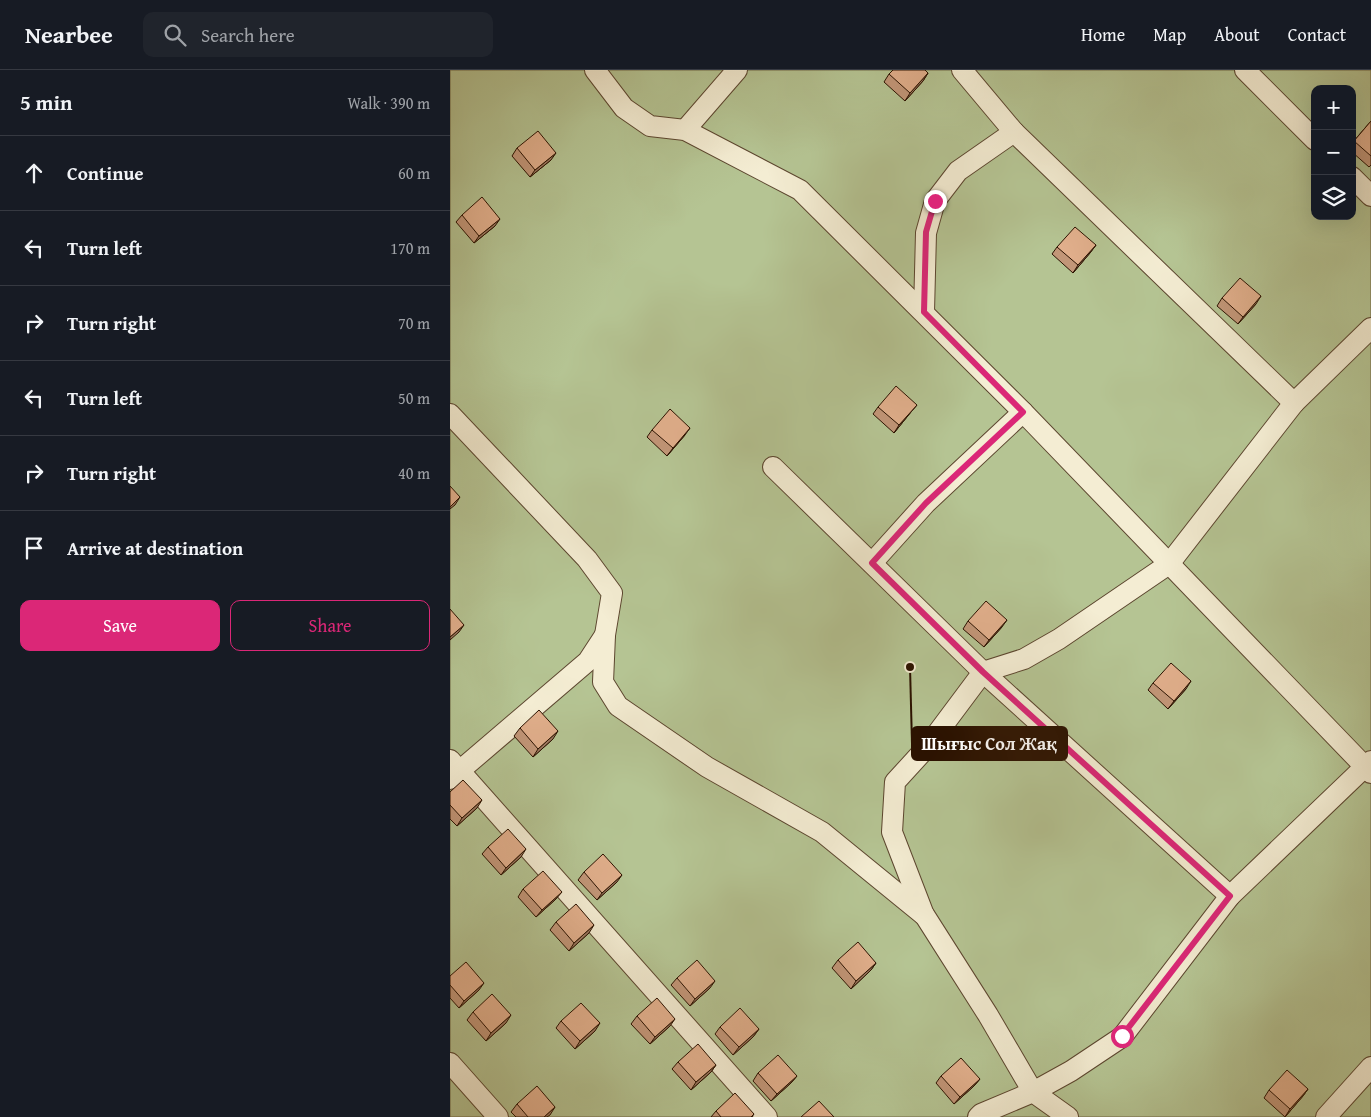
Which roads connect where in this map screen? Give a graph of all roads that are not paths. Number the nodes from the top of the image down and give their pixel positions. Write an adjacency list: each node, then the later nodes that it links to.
1 (595, 70): 5 (street)
2 (737, 70): 5 (street)
3 (962, 70): 6 (street)
4 (1245, 70): 7 (street)
5 (685, 130): 10 (street)
6 (1014, 132): 10 (street); 12 (street)
7 (1311, 136)
8 (1356, 181): 9 (street)
9 (1371, 196)
10 (924, 312): 13 (street)
11 (1371, 328): 12 (street)
12 (1294, 403): 17 (street)
13 (1023, 412): 16 (street); 17 (street)
14 (450, 414): 18 (street)
15 (773, 467): 16 (street)
16 (872, 563): 19 (street)
17 (1169, 564): 19 (street); 20 (street)
18 (605, 635): 21 (street); 23 (street)
19 (983, 672): 22 (street); 23 (street)
20 (1369, 767): 22 (street)
21 (453, 770): 28 (street)
22 (1230, 896): 26 (street)
23 (925, 916): 26 (street)
24 (450, 1063): 27 (street)
25 (1370, 1071): 31 (street)
26 (1033, 1092): 29 (street); 30 (street)
27 (498, 1117)
28 (767, 1117)
29 (978, 1117)
30 (1068, 1117)
31 (1326, 1117)

